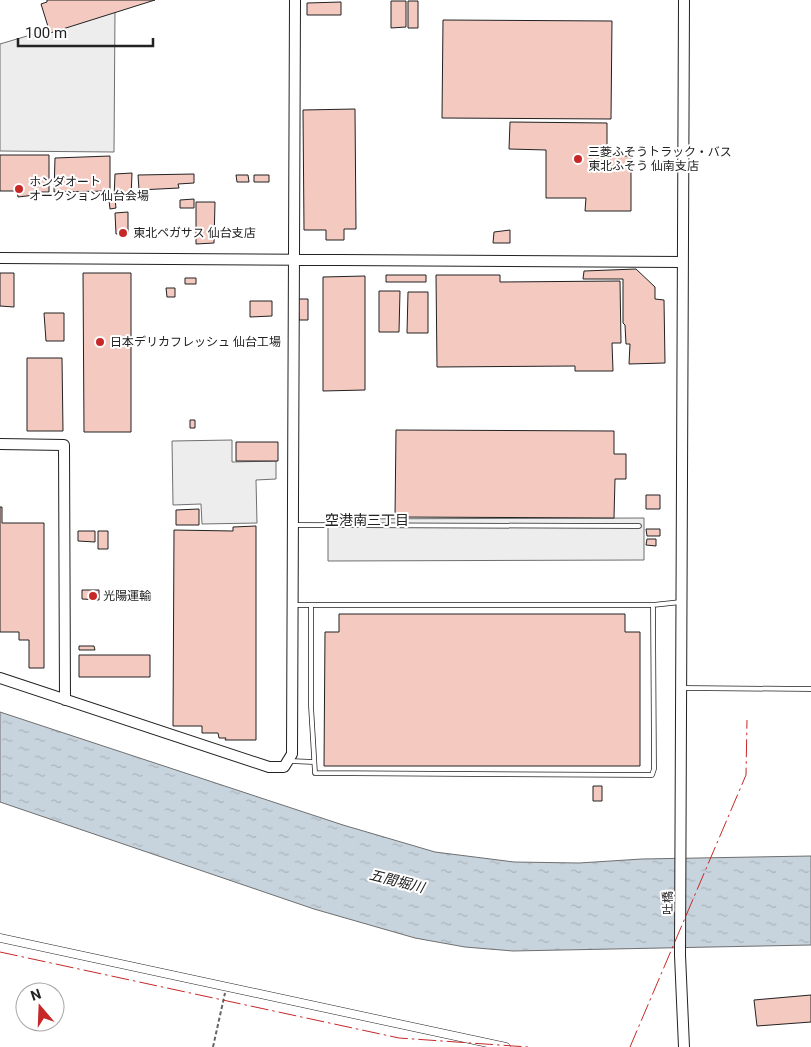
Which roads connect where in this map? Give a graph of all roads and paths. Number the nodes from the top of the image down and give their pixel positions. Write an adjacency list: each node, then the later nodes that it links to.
1 (295, 0): 4 (street)
2 (684, 0): 5 (street, 吐橋)
3 (0, 258): 4 (street)
4 (295, 261): 5 (street); 7 (street)
5 (682, 262): 9 (street, 吐橋)
6 (0, 444): 16 (street)
7 (293, 526): 8 (lane); 10 (street)
8 (639, 526)
9 (681, 602): 12 (lane); 14 (street, 吐橋)
10 (293, 605): 11 (lane); 17 (street)
11 (311, 605): 12 (lane); 18 (lane)
12 (653, 605): 18 (lane)
13 (0, 678): 16 (street)
14 (681, 688): 15 (lane); 23 (street, 吐橋)
15 (811, 689)
16 (65, 700): 17 (street)
17 (290, 761): 18 (lane)
18 (314, 762)
19 (0, 938): 20 (street)
20 (226, 986): 21 (path); 22 (street)
21 (213, 1047)
22 (506, 1047)
23 (684, 1047)

